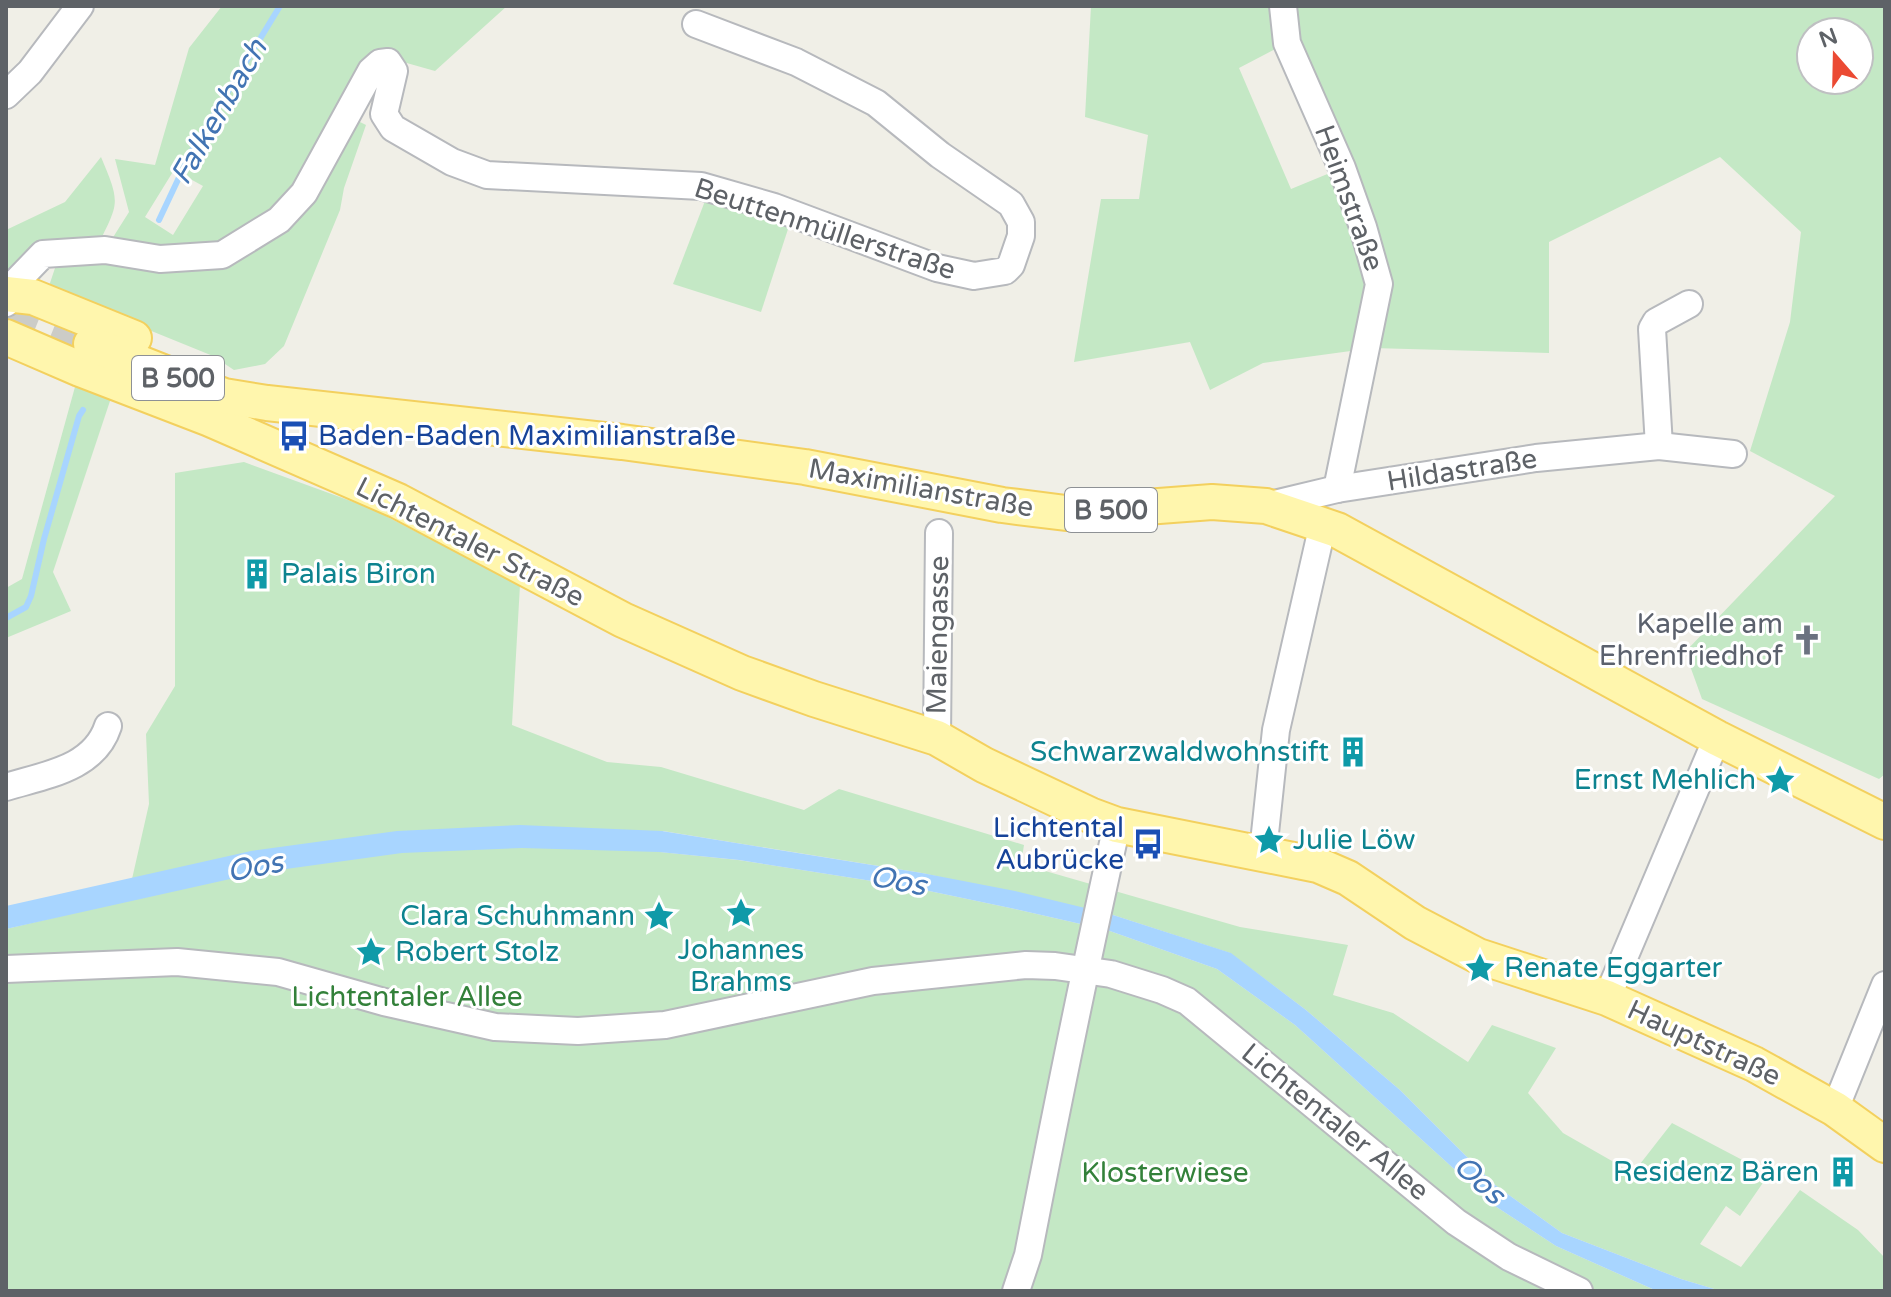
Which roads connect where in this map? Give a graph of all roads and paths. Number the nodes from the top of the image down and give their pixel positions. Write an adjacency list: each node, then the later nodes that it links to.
1 (80, 6): 4 (street)
2 (1283, 6): 12 (street, Heimstraße)
3 (696, 24): 5 (street, Beuttenmüllerstraße)
4 (6, 95)
5 (7, 297): 9 (main road, Maximilianstraße)
6 (1689, 304): 10 (street)
7 (6, 337): 17 (main road, Lichtentaler Straße)
8 (91, 344): 9 (main road, Maximilianstraße / B 500)
9 (267, 403): 13 (main road, Maximilianstraße / B 500)
10 (1659, 446): 11 (street, Hildastraße); 12 (street, Hildastraße)
11 (1733, 454)
12 (1337, 489): 13 (street, Hildastraße)
13 (1266, 506): 14 (main road, Maximilianstraße / B 500)
14 (1323, 524): 18 (main road, Maximilianstraße / B 500); 22 (street)
15 (939, 533): 17 (street, Maiengasse)
16 (108, 726): 19 (street)
17 (937, 738): 21 (main road, Hauptstraße)
18 (1717, 738): 20 (main road, Maximilianstraße / B 500); 26 (street)
19 (6, 787)
20 (1885, 822)
21 (1117, 825): 22 (main road, Hauptstraße); 24 (street)
22 (1263, 852): 26 (main road, Hauptstraße)
23 (6, 969): 24 (street, Lichtentaler Allee)
24 (1084, 969): 29 (street); 30 (street, Lichtentaler Allee)
25 (1885, 985): 27 (street)
26 (1607, 998): 27 (main road, Hauptstraße)
27 (1835, 1109): 28 (main road, Hauptstraße)
28 (1885, 1145)
29 (1016, 1291)
30 (1579, 1291)

